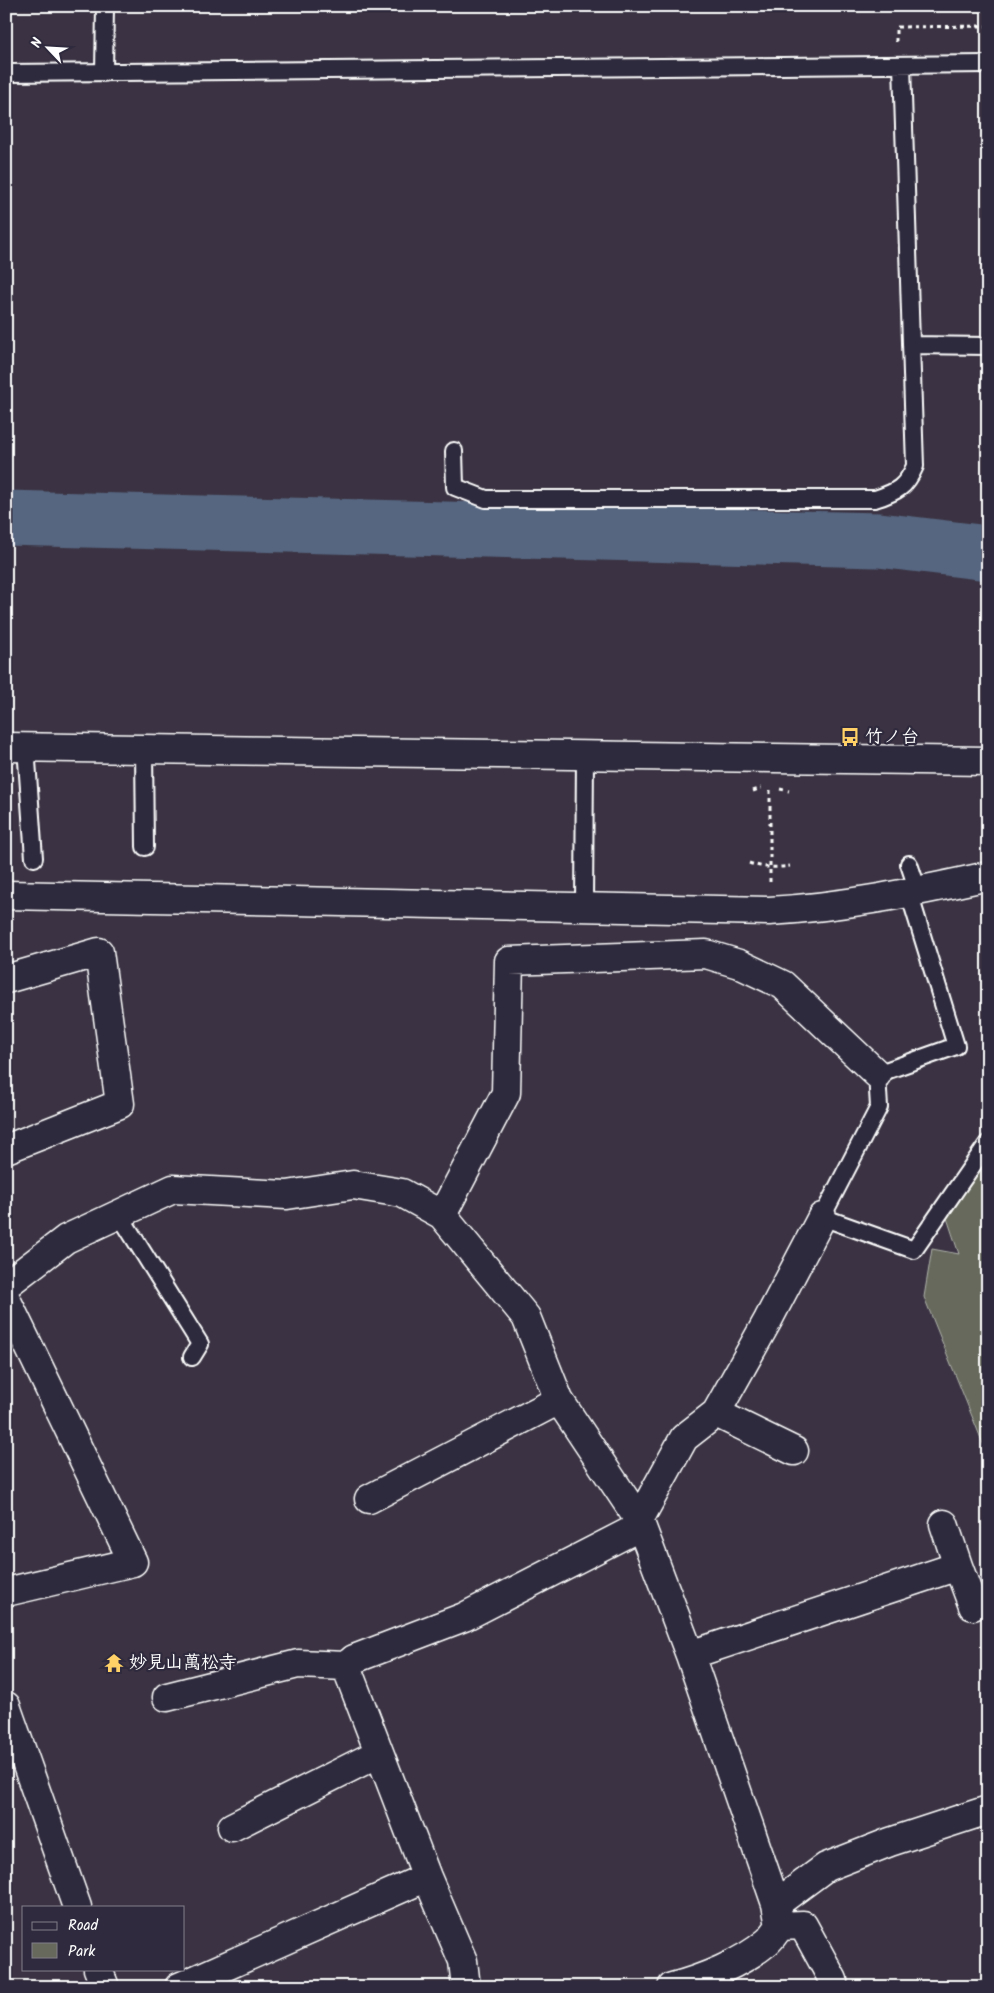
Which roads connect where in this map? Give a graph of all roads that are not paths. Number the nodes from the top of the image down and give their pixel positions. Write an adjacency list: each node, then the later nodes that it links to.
1 (105, 6): 5 (lane)
2 (988, 64): 3 (lane)
3 (902, 65): 5 (lane); 6 (lane)
4 (6, 73): 5 (lane)
5 (104, 73)
6 (912, 345): 7 (lane); 8 (lane)
7 (988, 346)
8 (454, 451)
9 (16, 747): 10 (street); 14 (lane)
10 (144, 749): 11 (street); 13 (lane)
11 (585, 754): 12 (street); 19 (lane)
12 (988, 761)
13 (145, 847)
14 (34, 858)
15 (909, 864): 17 (lane)
16 (988, 876): 17 (street)
17 (913, 892): 19 (street); 21 (lane)
18 (6, 895): 19 (street)
19 (584, 907)
20 (6, 979): 23 (street)
21 (877, 1074): 25 (street); 26 (lane)
22 (988, 1143): 26 (lane)
23 (6, 1149)
24 (119, 1214): 25 (street); 27 (street); 29 (lane)
25 (442, 1215): 30 (street)
26 (822, 1217): 31 (street)
27 (6, 1285)
28 (6, 1298): 37 (street)
29 (192, 1357)
30 (559, 1400): 33 (street); 34 (street)
31 (716, 1413): 32 (street); 34 (street)
32 (794, 1451)
33 (369, 1499)
34 (640, 1523): 39 (street); 40 (street)
35 (944, 1524): 36 (street)
36 (958, 1566): 38 (street); 39 (street)
37 (6, 1592)
38 (973, 1606)
39 (690, 1655): 48 (street)
40 (346, 1666): 41 (street); 43 (street)
41 (166, 1697)
42 (6, 1706): 47 (street)
43 (379, 1753): 45 (street); 46 (street)
44 (988, 1810): 48 (street)
45 (232, 1827)
46 (427, 1877): 52 (street); 53 (street)
47 (76, 1906)
48 (778, 1915): 50 (street); 54 (street)
49 (98, 1970): 51 (street)
50 (832, 1980)
51 (105, 1987)
52 (179, 1987)
53 (466, 1987)
54 (672, 1987)

